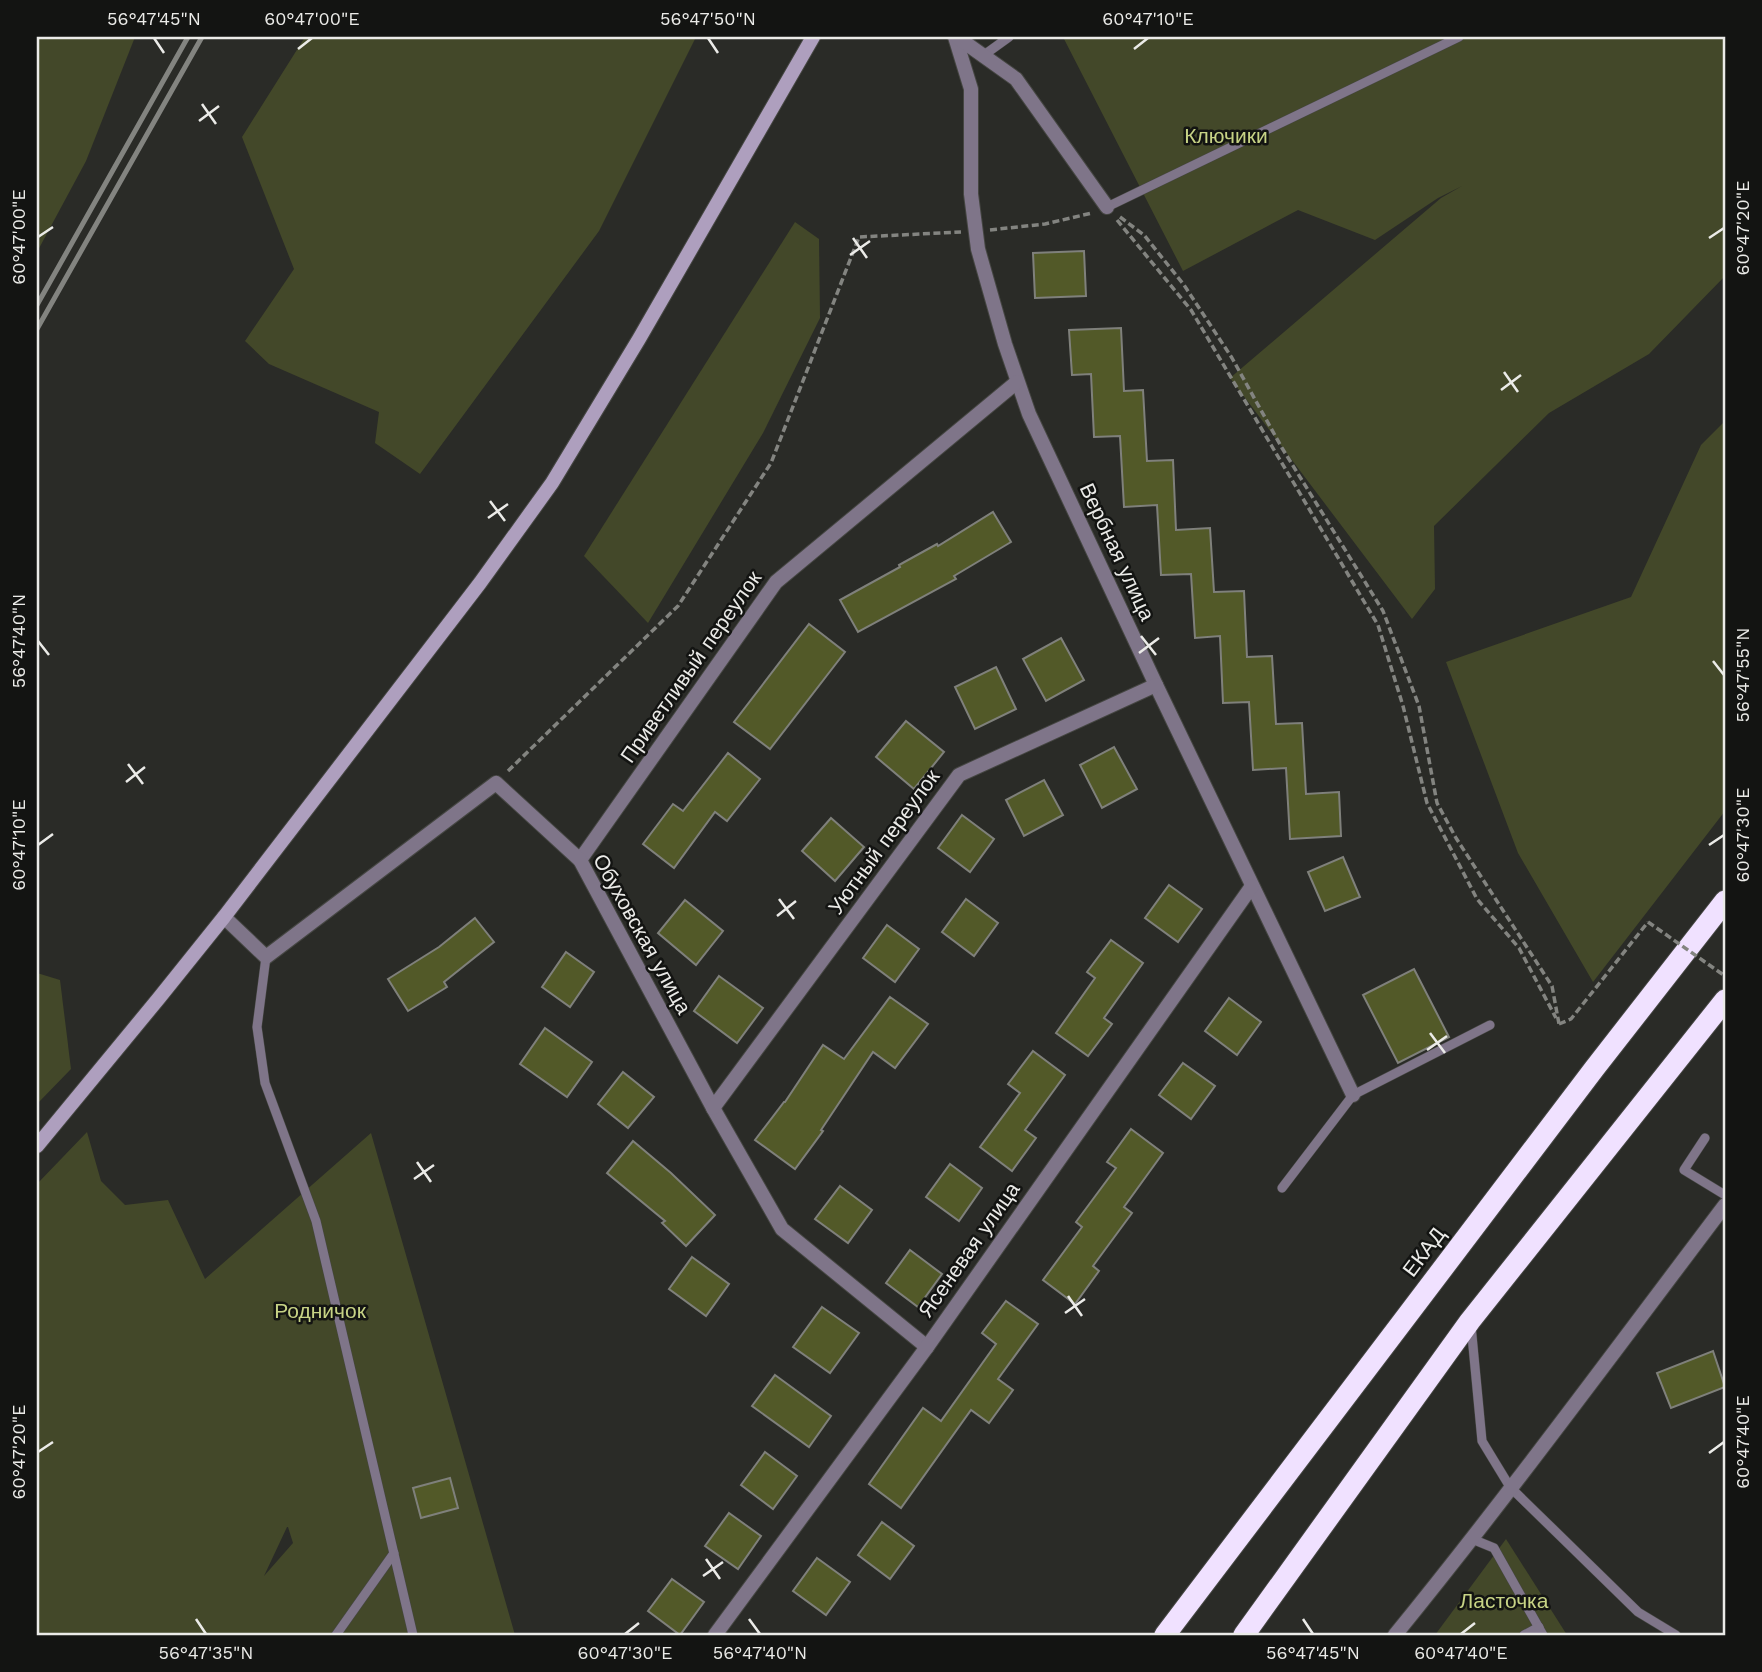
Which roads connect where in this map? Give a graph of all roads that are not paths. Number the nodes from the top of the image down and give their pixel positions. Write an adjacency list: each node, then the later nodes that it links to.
1 (813, 37): 12 (main road)
2 (956, 37): 5 (street); 7 (street, Вербная улица)
3 (1009, 37): 5 (lane)
4 (1459, 37): 6 (lane)
5 (984, 55): 6 (street)
6 (1107, 207)
7 (1017, 382): 8 (street, Вербная улица); 9 (street, Приветливый переулок)
8 (1156, 685): 10 (street, Вербная улица); 17 (street, Уютный переулок)
9 (580, 860): 13 (street, Обуховская улица); 17 (street, Обуховская улица)
10 (1252, 886): 16 (street, Вербная улица); 24 (street, Ясеневая улица)
11 (1725, 901): 32 (highway, ЕКАД)
12 (223, 917): 13 (street); 19 (main road)
13 (266, 957): 27 (lane)
14 (1725, 1000): 23 (highway)
15 (1490, 1025): 16 (lane)
16 (1353, 1095): 20 (lane)
17 (713, 1108): 24 (street, Обуховская улица)
18 (1705, 1138): 21 (lane)
19 (37, 1146)
20 (1282, 1188)
21 (1725, 1195)
22 (1725, 1205): 25 (street)
23 (1470, 1321): 25 (lane); 33 (highway)
24 (927, 1347): 31 (street, Ясеневая улица)
25 (1510, 1487): 26 (street); 36 (lane)
26 (1472, 1539): 28 (lane); 34 (street)
27 (394, 1553): 29 (lane); 30 (lane)
28 (1541, 1631): 35 (lane)
29 (336, 1635)
30 (413, 1635)
31 (716, 1635)
32 (1165, 1635)
33 (1244, 1635)
34 (1395, 1635)
35 (1524, 1635)
36 (1676, 1635)

